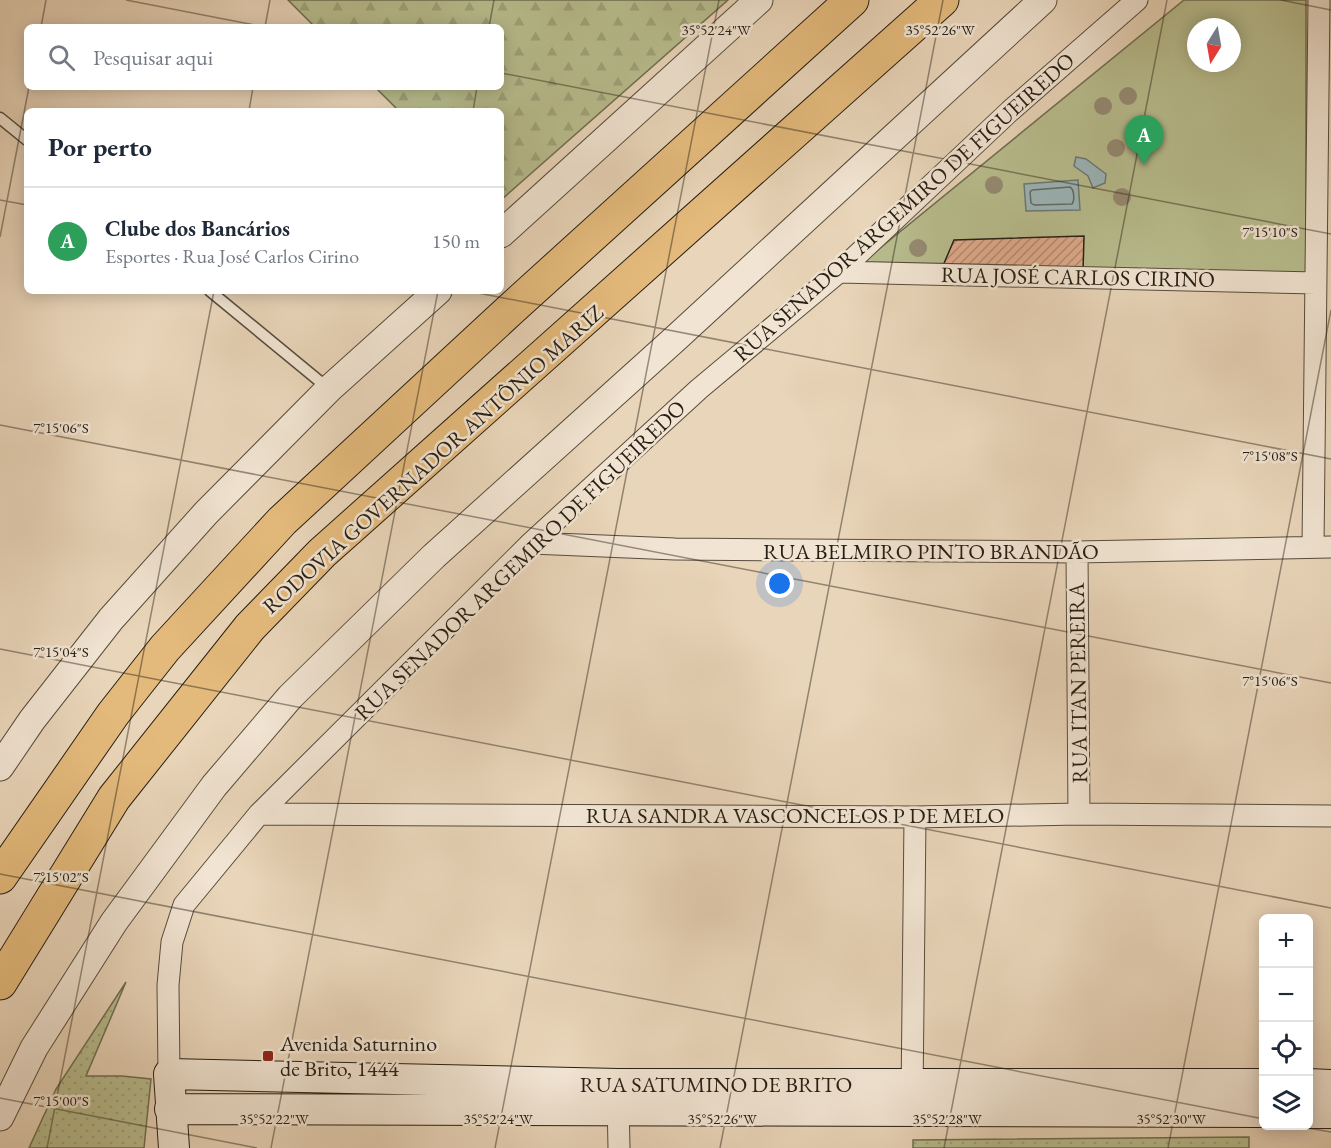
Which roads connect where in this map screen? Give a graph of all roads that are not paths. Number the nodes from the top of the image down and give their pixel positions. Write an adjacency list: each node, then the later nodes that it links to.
1 (759, 0): 9 (street)
2 (852, 0): 23 (highway)
3 (942, 0): 24 (highway, RODOVIA GOVERNADOR ANTÔNIO MARIZ)
4 (1043, 0): 34 (street)
5 (1137, 0): 10 (street, RUA SENADOR ARGEMIRO DE FIGUEIREDO)
6 (1319, 0): 11 (street)
7 (0, 118): 8 (lane)
8 (24, 138)
9 (504, 231)
10 (839, 272): 11 (street, RUA JOSÉ CARLOS CIRINO); 15 (street, RUA SENADOR ARGEMIRO DE FIGUEIREDO)
11 (1316, 283): 16 (street)
12 (214, 294): 14 (lane)
13 (435, 294): 14 (street)
14 (329, 389): 18 (street)
15 (531, 543): 17 (street, RUA BELMIRO PINTO BRANDÃO); 19 (street, RUA SENADOR ARGEMIRO DE FIGUEIREDO)
16 (1322, 547): 17 (street, RUA BELMIRO PINTO BRANDÃO)
17 (1077, 552): 20 (street, RUA ITAN PEREIRA)
18 (0, 767)
19 (259, 814): 22 (street, RUA SANDRA VASCONCELOS P DE MELO); 25 (street, RUA SENADOR ARGEMIRO DE FIGUEIREDO)
20 (1079, 814): 21 (street, RUA SANDRA VASCONCELOS P DE MELO); 22 (street, RUA SANDRA VASCONCELOS P DE MELO)
21 (1331, 816)
22 (915, 817): 29 (street)
23 (0, 877)
24 (0, 983)
25 (169, 1074): 28 (main road, RUA SATUMINO DE BRITO); 31 (main road)
26 (1313, 1084): 27 (main road)
27 (1331, 1085)
28 (618, 1097): 29 (main road, RUA SATUMINO DE BRITO); 31 (main road, RUA SATUMINO DE BRITO); 36 (street)
29 (912, 1097): 30 (main road, RUA SATUMINO DE BRITO)
30 (1250, 1098)
31 (170, 1109): 35 (main road)
32 (1313, 1113): 33 (main road)
33 (1331, 1113)
34 (0, 1117)
35 (174, 1148)
36 (619, 1148)

